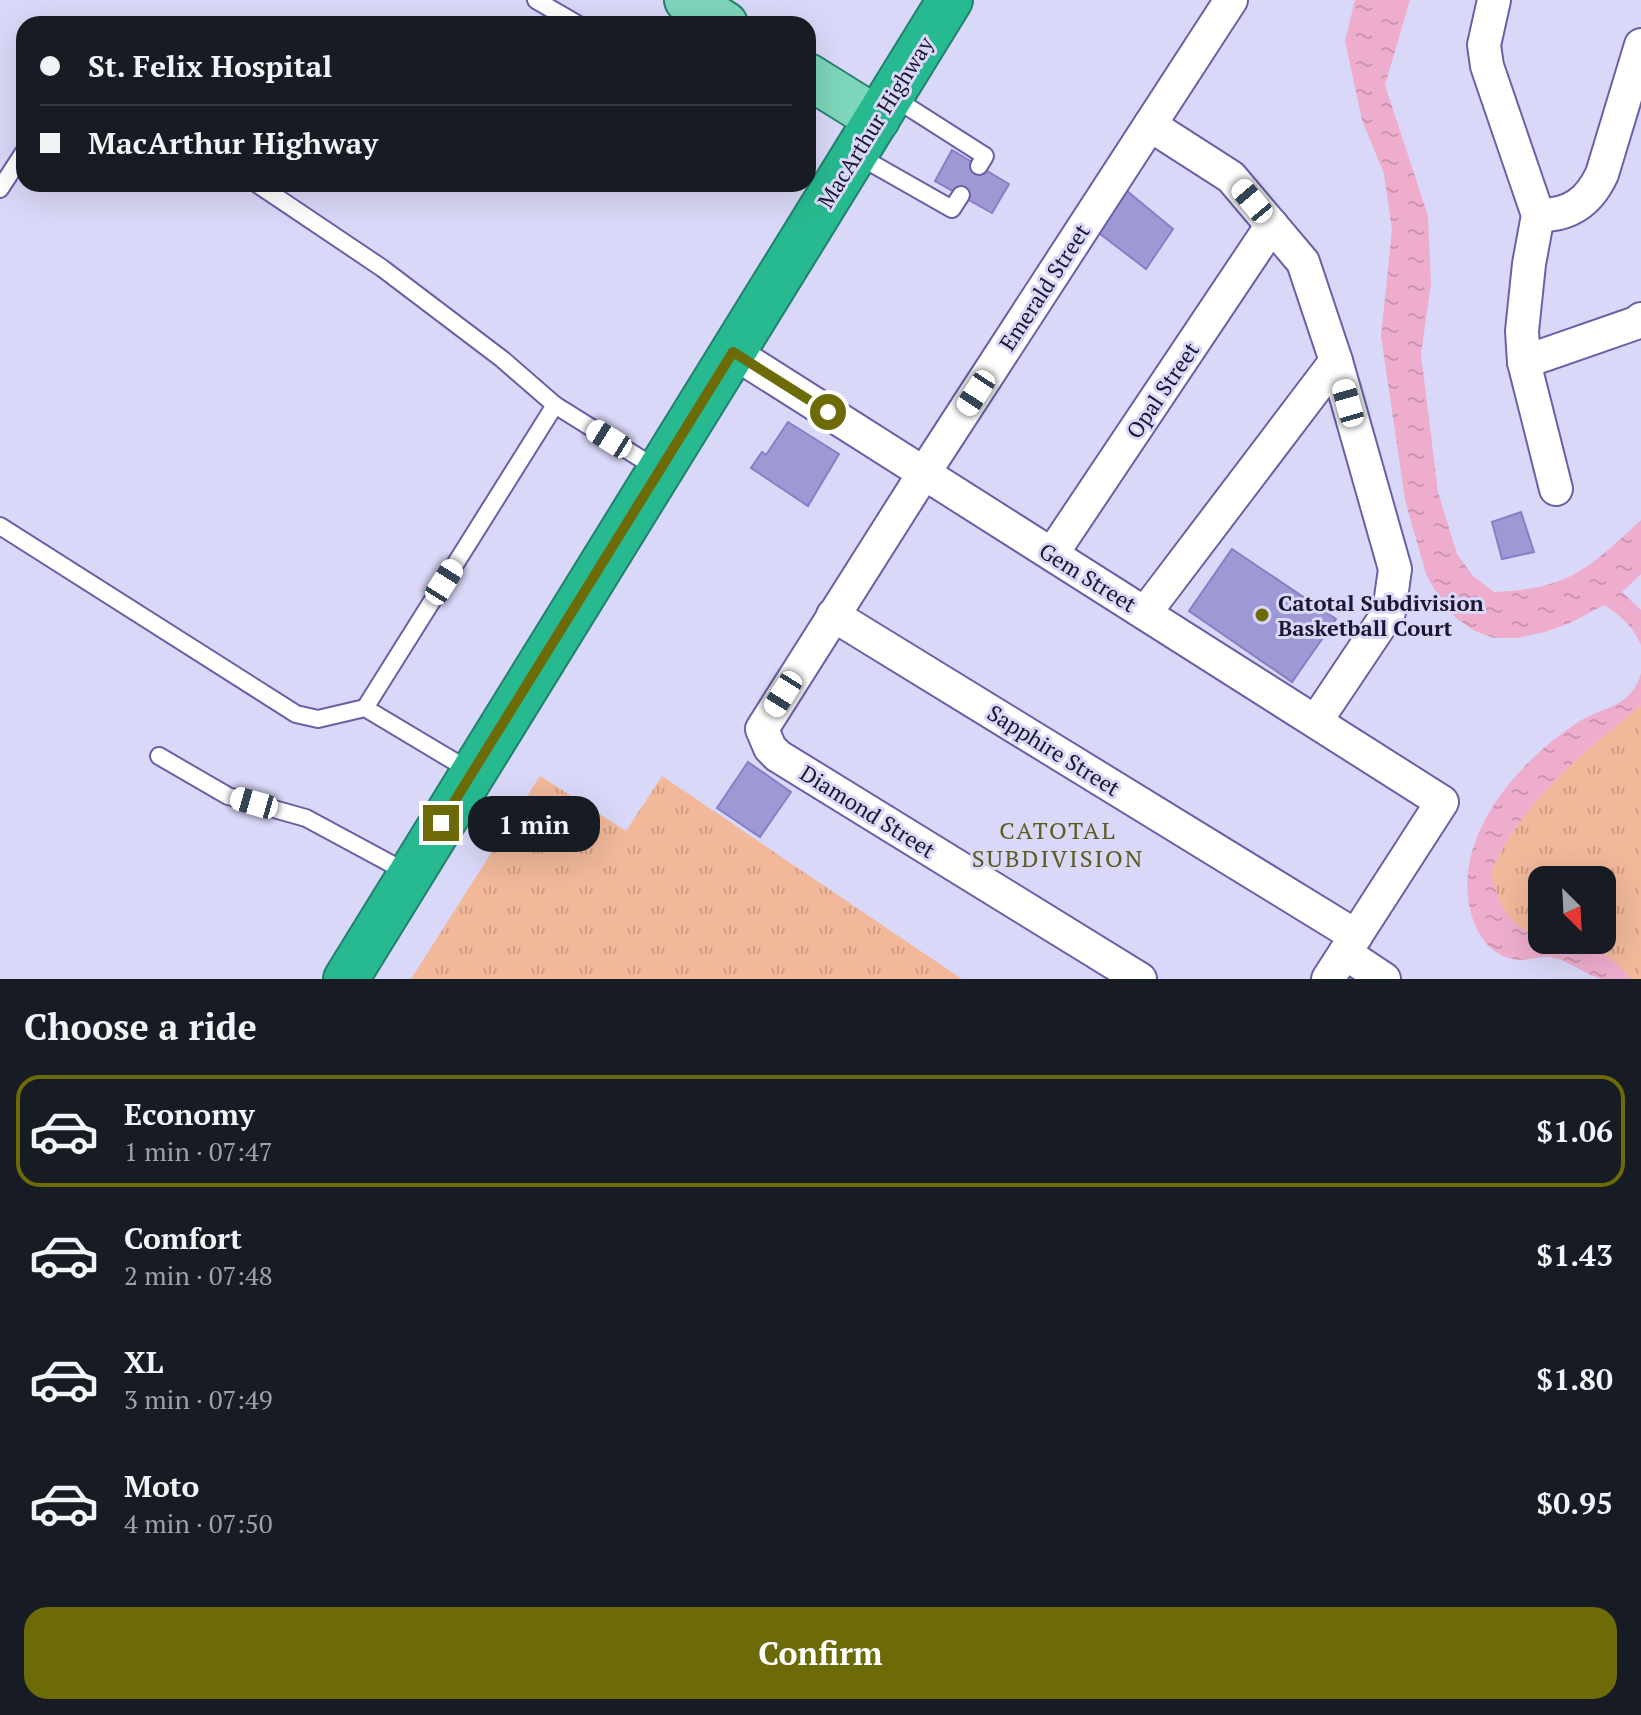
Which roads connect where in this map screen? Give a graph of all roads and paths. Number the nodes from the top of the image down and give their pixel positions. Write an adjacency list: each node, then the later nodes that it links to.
1 (536, 0): 6 (lane)
2 (687, 0): 7 (main road)
3 (950, 0): 10 (highway, MacArthur Highway)
4 (1231, 0): 11 (street, Emerald Street)
5 (1494, 0): 17 (street)
6 (563, 16)
7 (712, 16)
8 (1641, 45): 17 (street)
9 (816, 82): 10 (main road)
10 (874, 123): 13 (lane); 16 (lane); 20 (highway, MacArthur Highway)
11 (1150, 125): 18 (street); 25 (street, Emerald Street)
12 (16, 164): 14 (lane)
13 (979, 166)
14 (0, 189)
15 (269, 192): 23 (lane)
16 (961, 195)
17 (1538, 215): 22 (street)
18 (1272, 225): 21 (street); 28 (street, Opal Street)
19 (1639, 326): 22 (street)
20 (733, 352): 24 (highway, MacArthur Highway); 25 (street, Gem Street)
21 (1336, 361): 29 (street); 32 (street)
22 (1524, 362): 26 (street)
23 (555, 405): 24 (lane); 31 (lane)
24 (659, 470): 35 (highway, MacArthur Highway)
25 (924, 473): 28 (street, Gem Street); 30 (street, Emerald Street)
26 (1556, 489)
27 (0, 526): 31 (lane)
28 (1052, 554): 29 (street, Gem Street)
29 (1145, 613): 32 (street, Gem Street)
30 (833, 615): 33 (street, Emerald Street); 37 (street, Sapphire Street)
31 (365, 708): 35 (lane)
32 (1316, 721): 37 (street, Gem Street)
33 (764, 739): 39 (street, Diamond Street)
34 (159, 756): 36 (lane)
35 (472, 772): 36 (highway, MacArthur Highway)
36 (410, 874): 38 (highway, MacArthur Highway)
37 (1343, 956): 40 (street, Sapphire Street)
38 (346, 979)
39 (1140, 979)
40 (1384, 979)

